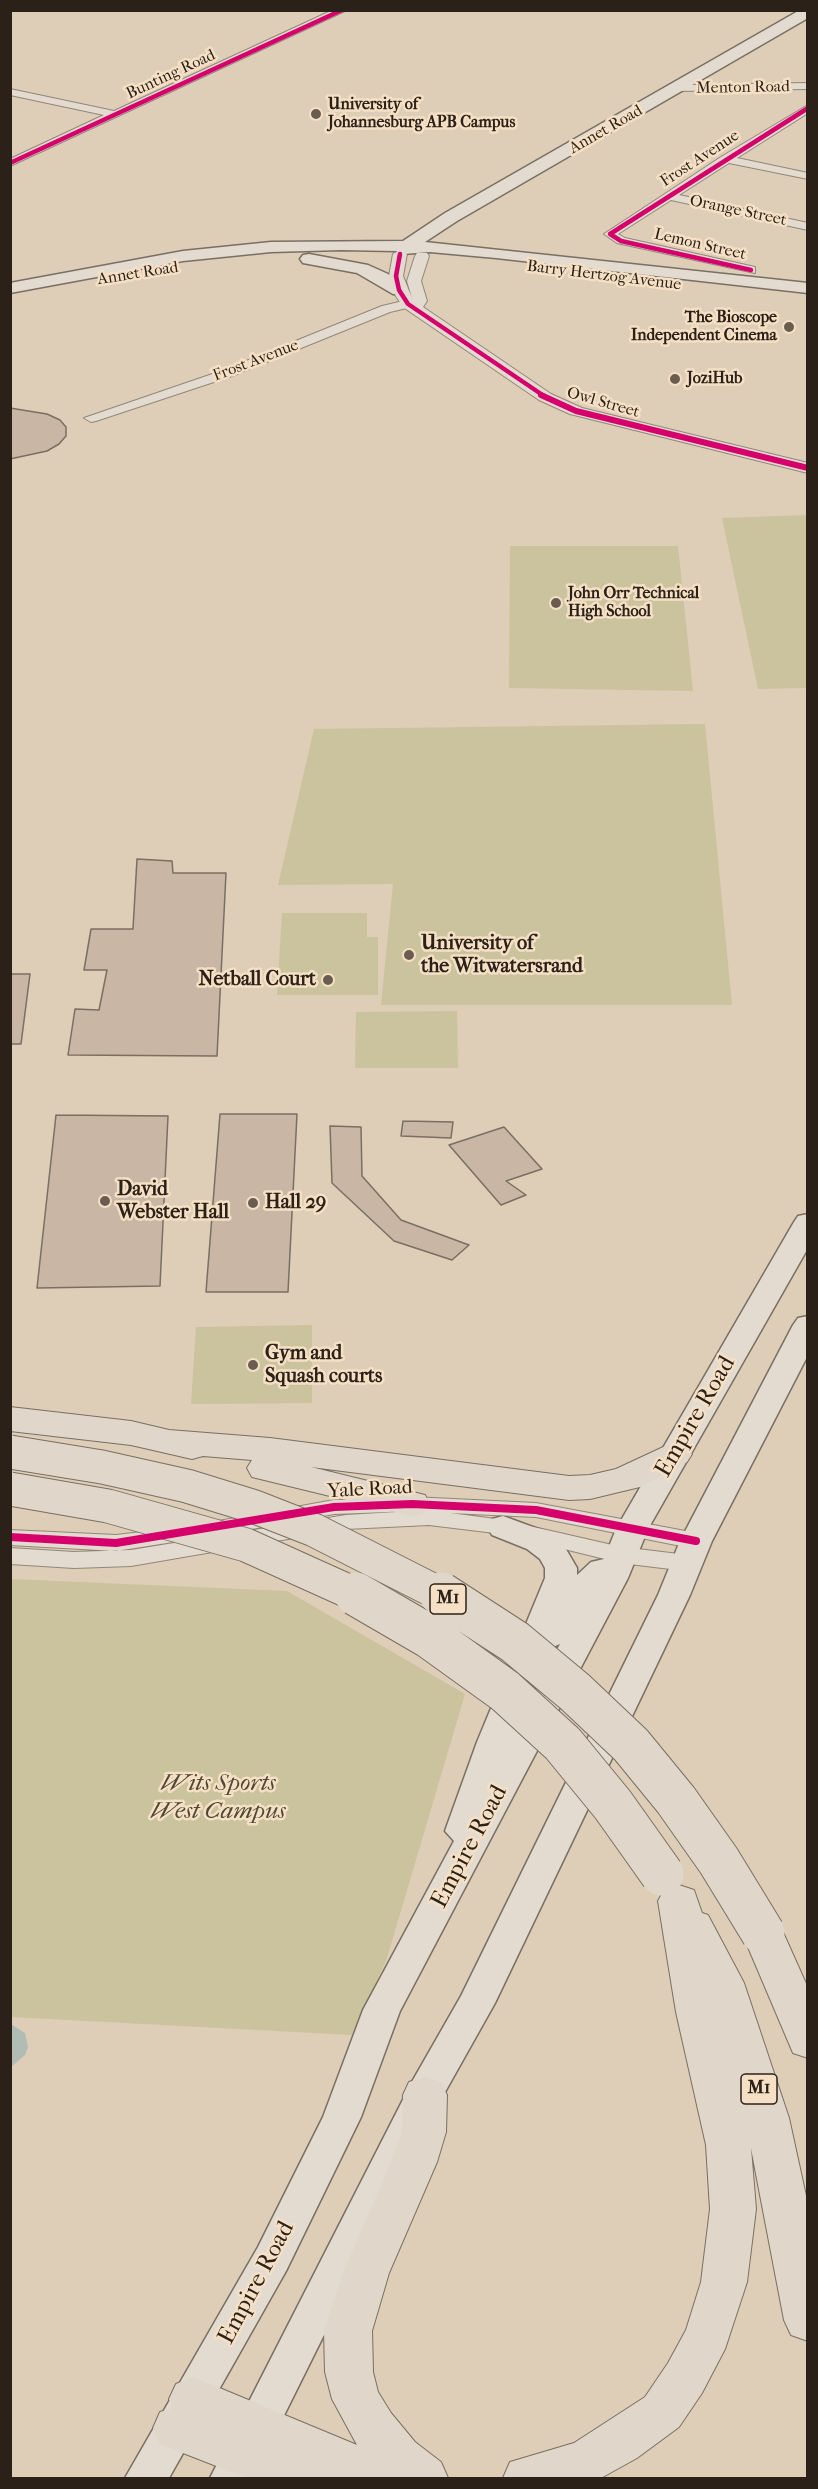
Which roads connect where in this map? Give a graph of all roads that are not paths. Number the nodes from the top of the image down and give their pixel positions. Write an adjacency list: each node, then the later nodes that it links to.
1 (342, 10): 8 (street, Bunting Road)
2 (807, 12): 5 (main road, Annet Road)
3 (807, 20): 5 (main road, Annet Road)
4 (807, 86): 5 (street, Menton Road)
5 (686, 89): 13 (main road, Annet Road); 18 (main road, Annet Road)
6 (10, 92): 8 (street)
7 (807, 108): 9 (street, Frost Avenue)
8 (117, 115): 10 (street, Bunting Road)
9 (725, 159): 11 (street); 12 (street, Frost Avenue)
10 (10, 163)
11 (807, 176)
12 (668, 196): 14 (street, Orange Street); 15 (street, Frost Avenue)
13 (452, 217): 16 (main road); 17 (main road, Annet Road)
14 (807, 226)
15 (610, 236): 20 (street, Lemon Street)
16 (312, 245): 17 (main road, Annet Road); 21 (main road, Annet Road)
17 (403, 250): 18 (main road, Barry Hertzog Avenue); 19 (main road, Annet Road); 25 (street)
18 (426, 251): 22 (main road, Barry Hertzog Avenue); 24 (main road, Barry Hertzog Avenue); 25 (street)
19 (259, 258): 23 (main road, Annet Road); 25 (main road)
20 (751, 270)
21 (10, 288)
22 (807, 288)
23 (10, 294)
24 (807, 299)
25 (411, 301): 26 (street, Frost Avenue); 27 (street, Owl Street)
26 (91, 418)
27 (807, 468)
28 (807, 1222): 33 (main road, Empire Road)
29 (807, 1325): 39 (main road)
30 (10, 1419): 31 (highway)
31 (171, 1441): 33 (highway); 35 (highway)
32 (10, 1452): 44 (highway, M1, bridge)
33 (674, 1454): 38 (main road, Empire Road)
34 (10, 1489): 42 (highway, M1, bridge)
35 (412, 1504): 37 (street, Yale Road); 38 (street, Yale Road)
36 (502, 1527): 38 (street, Yale Road); 40 (street, Yale Road); 41 (main road)
37 (10, 1537)
38 (623, 1549): 39 (street, Yale Road); 41 (main road); 43 (main road, Empire Road)
39 (691, 1552): 45 (main road)
40 (10, 1556)
41 (520, 1678): 43 (main road)
42 (671, 1887): 46 (highway, M1); 53 (highway)
43 (408, 1962): 47 (main road, Empire Road)
44 (807, 2041)
45 (425, 2095): 48 (main road); 52 (highway)
46 (807, 2320)
47 (185, 2413): 48 (highway); 49 (main road, Empire Road)
48 (244, 2453): 50 (highway); 51 (highway)
49 (146, 2478)
50 (303, 2478)
51 (391, 2478)
52 (424, 2478)
53 (527, 2478)

